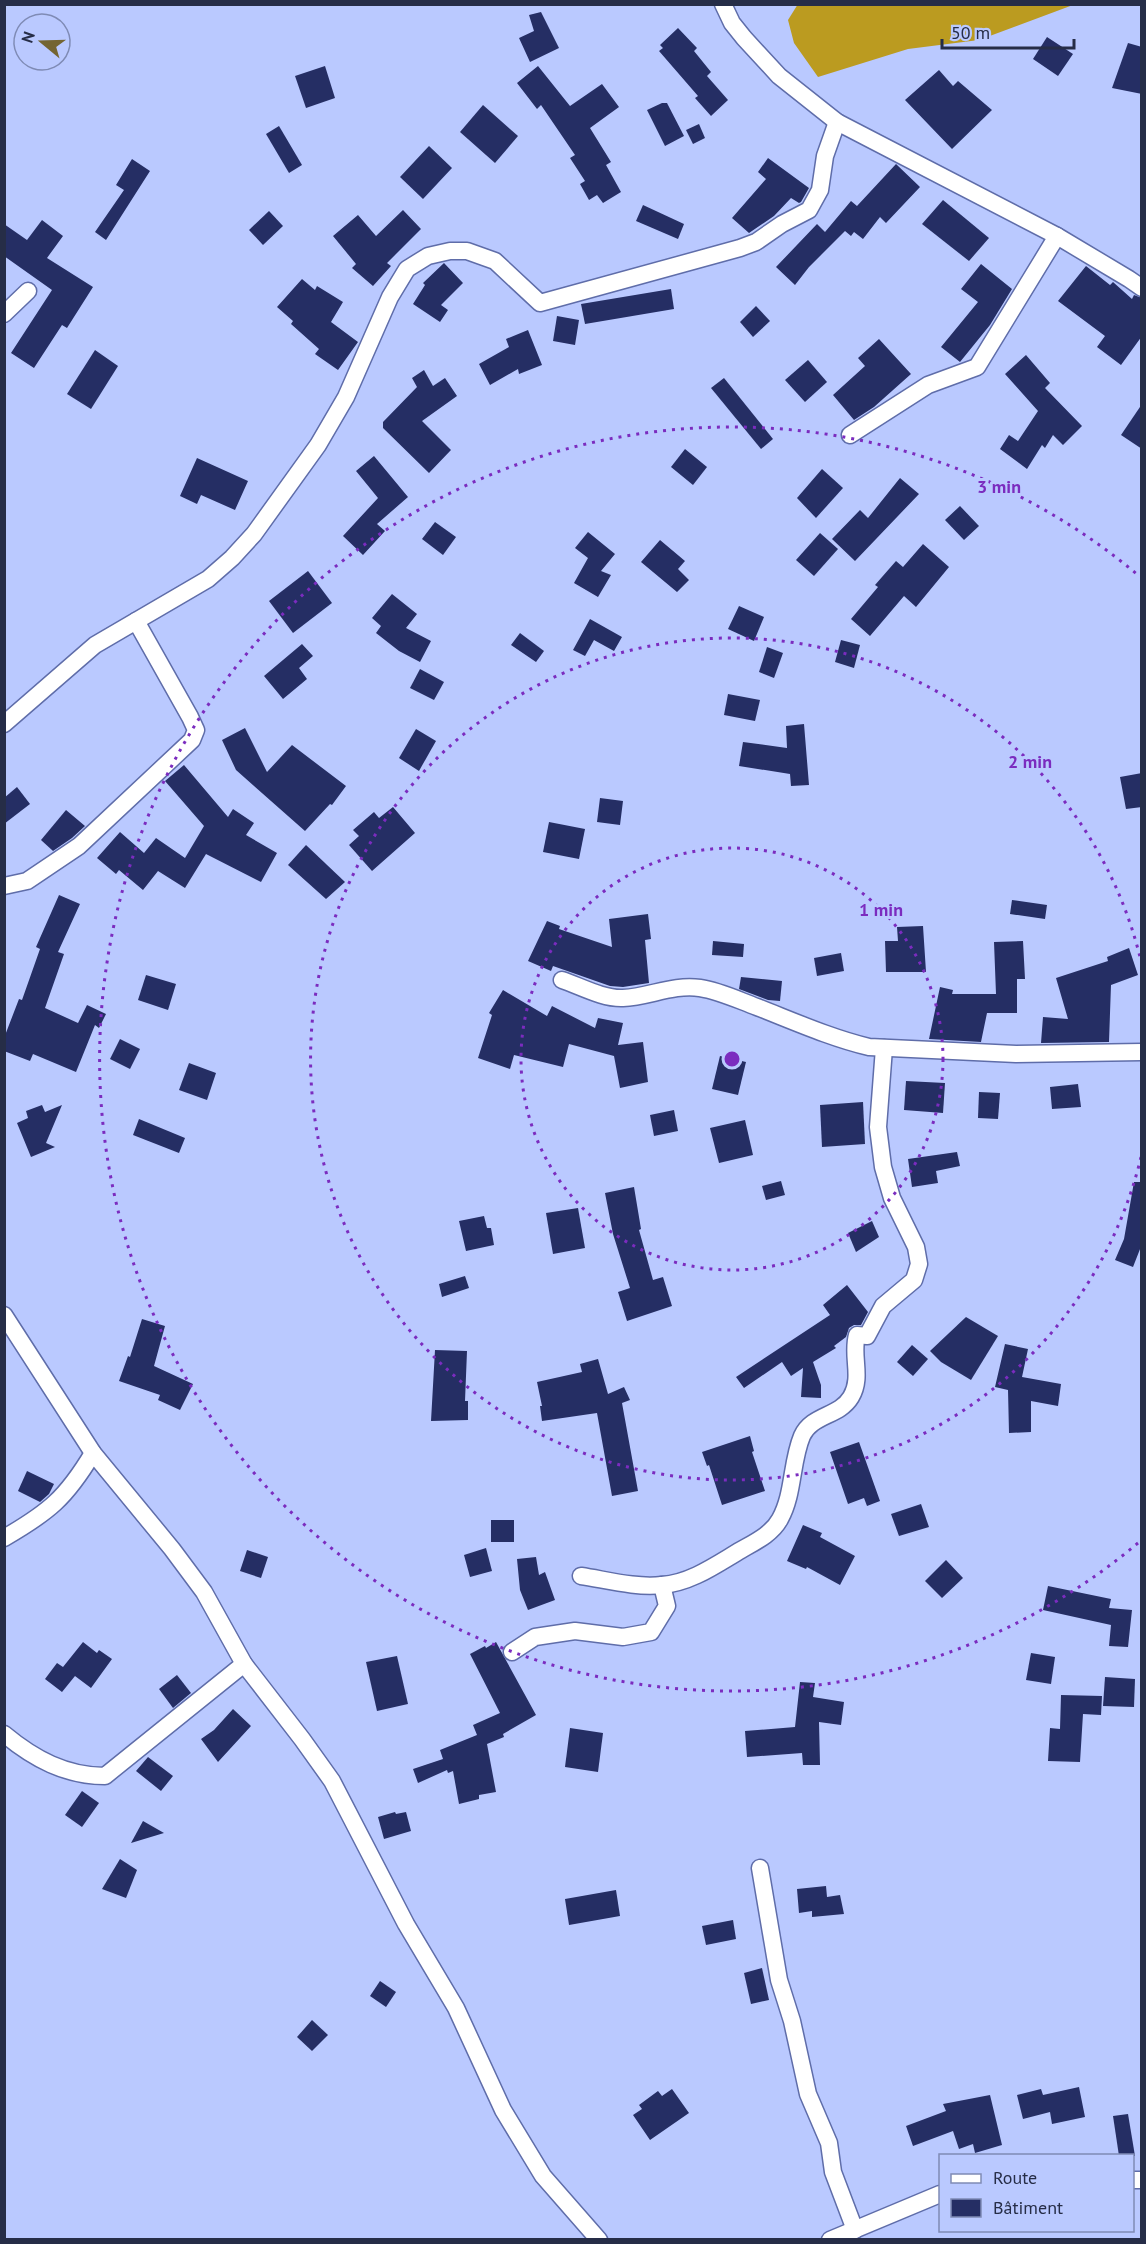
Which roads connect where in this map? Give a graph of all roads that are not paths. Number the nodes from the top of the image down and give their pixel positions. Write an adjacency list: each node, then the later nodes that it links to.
1 (723, 4): 2 (street)
2 (837, 122): 3 (street); 8 (street)
3 (1057, 237): 4 (street); 7 (street)
4 (1142, 288)
5 (28, 291): 6 (street)
6 (4, 314)
7 (850, 435)
8 (136, 621): 9 (street); 10 (street)
9 (4, 724)
10 (4, 886)
11 (561, 980): 12 (street)
12 (884, 1048): 13 (street); 18 (street)
13 (1142, 1052)
14 (4, 1315): 15 (street)
15 (93, 1453): 16 (street); 20 (street)
16 (4, 1538)
17 (581, 1576): 18 (street)
18 (662, 1585): 19 (street)
19 (512, 1652)
20 (244, 1665): 21 (street); 25 (street)
21 (4, 1734)
22 (760, 1868): 24 (street)
23 (939, 2194): 24 (street)
24 (855, 2230): 26 (street)
25 (599, 2240)
26 (830, 2240)

